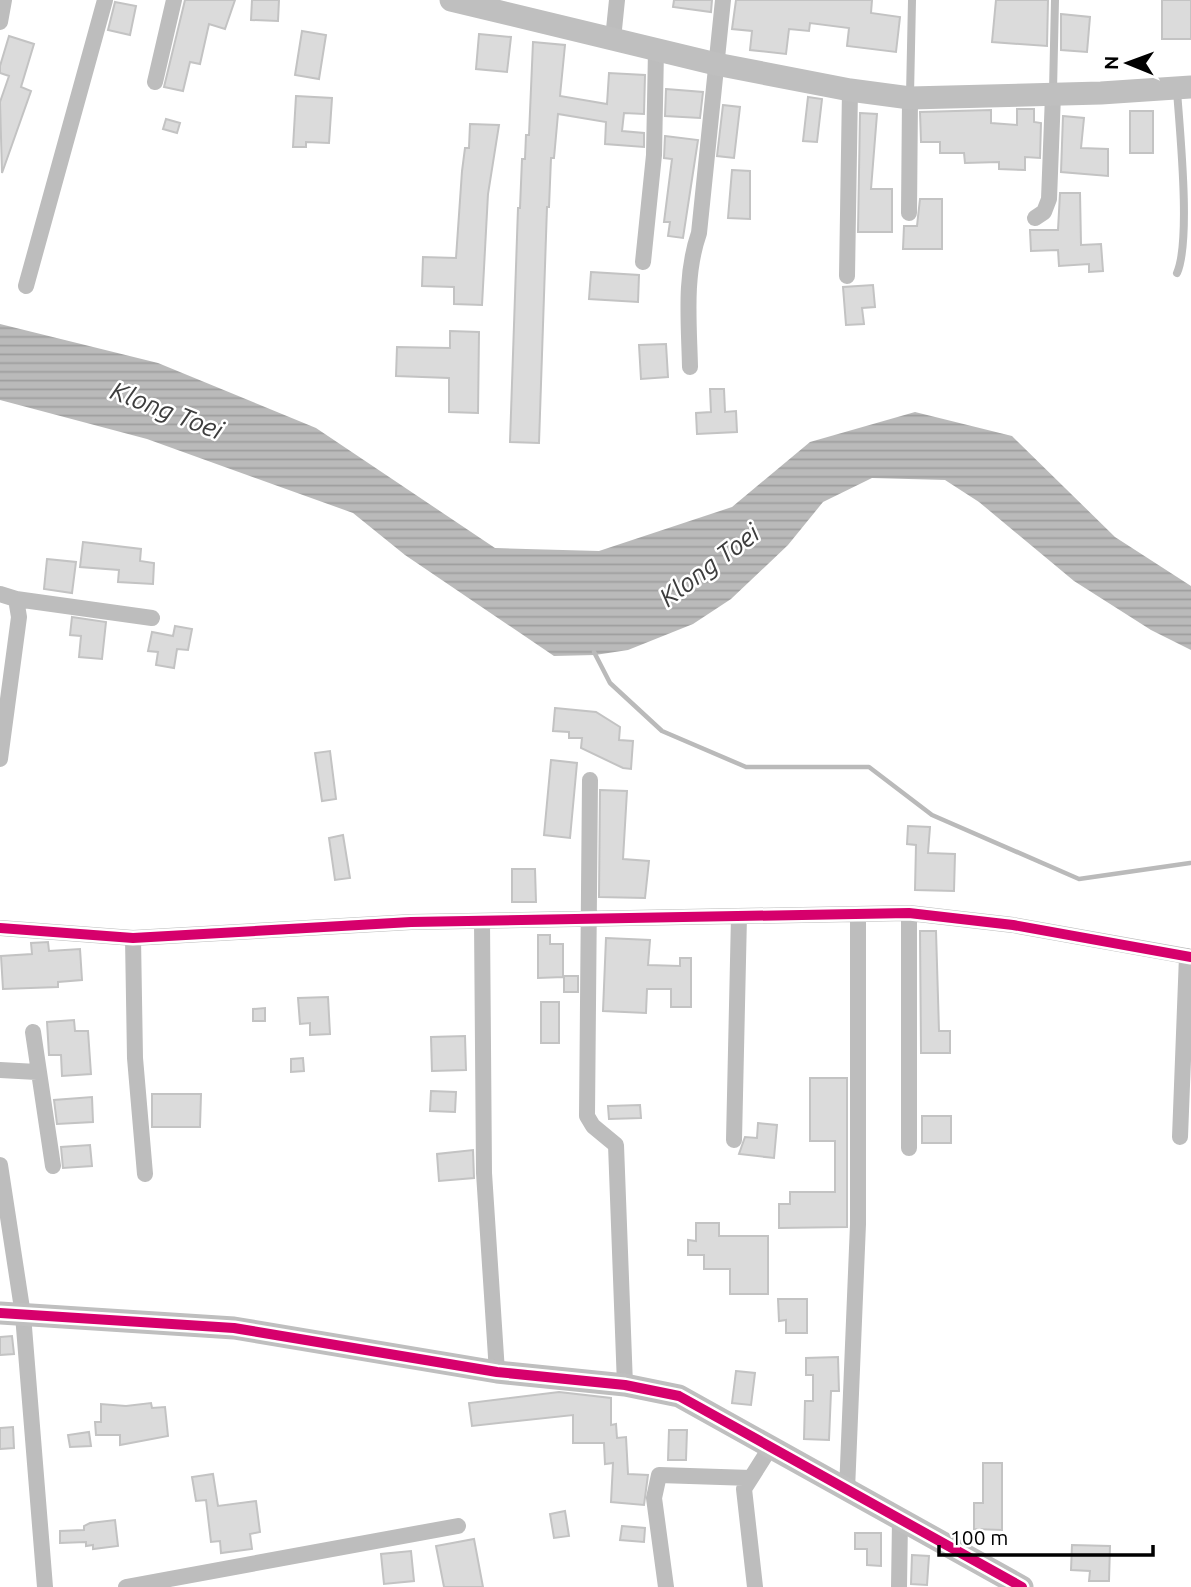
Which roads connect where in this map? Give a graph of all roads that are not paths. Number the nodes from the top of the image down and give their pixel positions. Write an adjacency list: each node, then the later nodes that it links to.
1 (4, 0): 10 (street)
2 (105, 0): 24 (street)
3 (174, 0): 14 (street)
4 (450, 0): 9 (street)
5 (617, 0): 11 (street)
6 (723, 0): 13 (street)
7 (912, 0): 18 (lane)
8 (1055, 0): 17 (lane)
9 (482, 3): 11 (street)
10 (0, 22)
11 (613, 39): 12 (street)
12 (656, 50): 13 (street); 21 (street)
13 (716, 64): 16 (street); 25 (street)
14 (155, 82)
15 (1184, 88): 17 (street); 22 (lane)
16 (850, 90): 18 (street); 23 (street)
17 (1053, 95): 18 (street); 20 (street)
18 (910, 98): 19 (street)
19 (909, 213)
20 (1035, 218)
21 (643, 261)
22 (1177, 274)
23 (847, 276)
24 (26, 286)
25 (690, 367)
26 (0, 594): 27 (street)
27 (16, 599): 28 (street); 29 (street)
28 (152, 618)
29 (0, 759)
30 (590, 780): 34 (street)
31 (909, 913): 32 (street); 38 (street); 44 (street)
32 (858, 914): 33 (street); 54 (street)
33 (739, 916): 34 (street); 43 (street)
34 (587, 920): 35 (street); 51 (street)
35 (482, 921): 37 (street); 50 (street)
36 (0, 928): 37 (street)
37 (133, 938): 47 (street)
38 (1189, 957): 42 (street)
39 (33, 1032): 41 (street)
40 (0, 1070): 41 (street)
41 (37, 1072): 46 (street)
42 (1180, 1137)
43 (734, 1140)
44 (909, 1148)
45 (0, 1165): 49 (street)
46 (52, 1166)
47 (145, 1174)
48 (0, 1313): 49 (street)
49 (23, 1315): 50 (street); 57 (street)
50 (497, 1372): 51 (street)
51 (625, 1385): 52 (street)
52 (770, 1448): 53 (street); 54 (street)
53 (751, 1478): 59 (street); 60 (street)
54 (847, 1490): 55 (street)
55 (900, 1520): 61 (street); 62 (street)
56 (458, 1526): 58 (street)
57 (45, 1587)
58 (126, 1587)
59 (666, 1587)
60 (755, 1587)
61 (899, 1587)
62 (1023, 1587)

